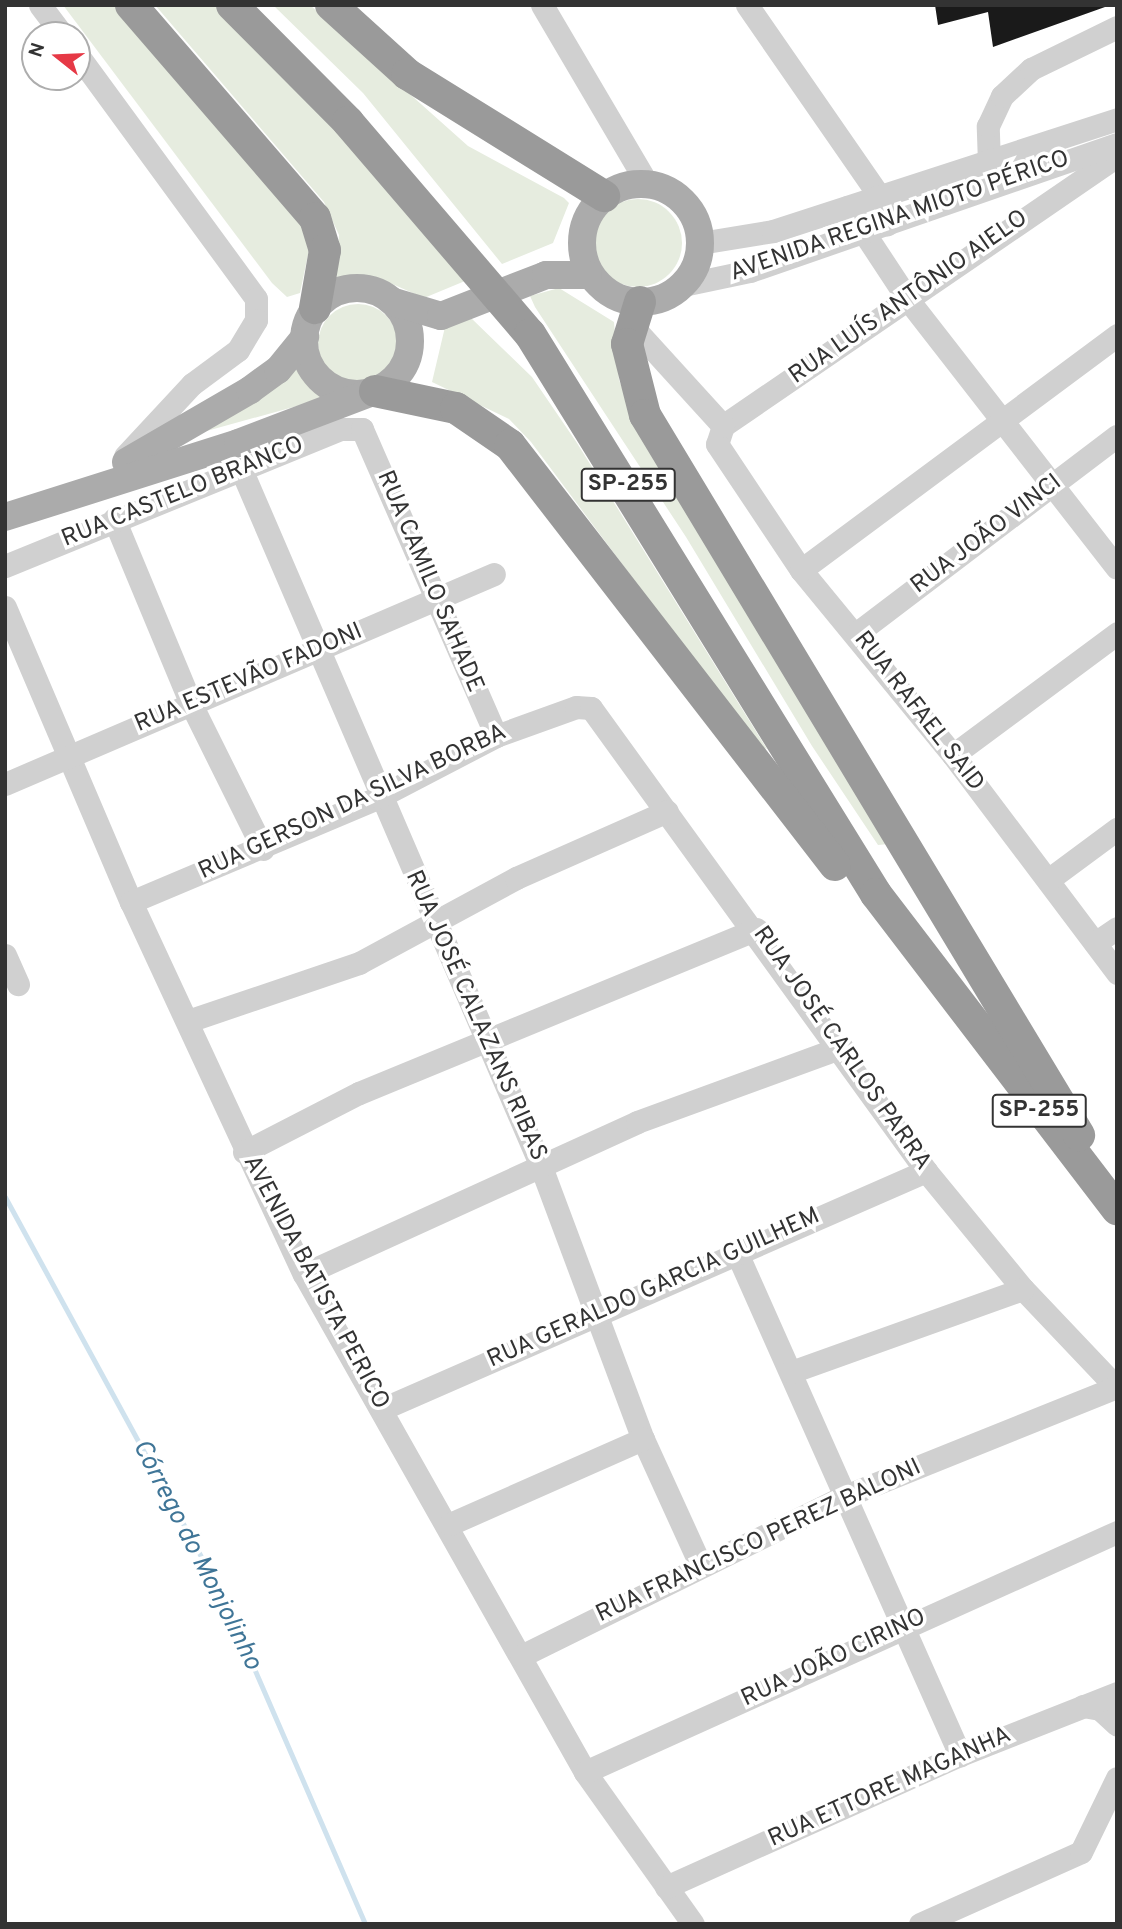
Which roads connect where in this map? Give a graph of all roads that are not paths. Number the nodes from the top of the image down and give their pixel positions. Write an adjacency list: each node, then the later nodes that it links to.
1 (40, 5): 8 (street)
2 (131, 5): 28 (highway)
3 (232, 5): 73 (highway, SP-255)
4 (331, 5): 11 (highway)
5 (354, 5): 11 (street)
6 (542, 5): 14 (street)
7 (747, 5): 16 (street)
8 (52, 21)
9 (1117, 27): 13 (street)
10 (91, 73): 39 (street)
11 (407, 74): 17 (highway)
12 (1113, 140): 13 (street, AVENIDA REGINA MIOTO PÉRICO); 15 (street, AVENIDA REGINA MIOTO PÉRICO); 26 (street, RUA LUÍS ANTÔNIO AIELO)
13 (981, 166): 15 (street); 16 (street, AVENIDA REGINA MIOTO PÉRICO)
14 (647, 183): 17 (main road); 22 (main road)
15 (981, 191): 19 (street, AVENIDA REGINA MIOTO PÉRICO)
16 (877, 192): 18 (street, AVENIDA REGINA MIOTO PÉRICO); 19 (street)
17 (604, 196): 20 (main road)
18 (846, 207): 21 (street); 22 (street, AVENIDA REGINA MIOTO PÉRICO)
19 (887, 224): 21 (street, AVENIDA REGINA MIOTO PÉRICO)
20 (582, 235): 23 (main road); 24 (main road)
21 (860, 235): 25 (street, AVENIDA REGINA MIOTO PÉRICO); 26 (street)
22 (701, 243): 25 (main road)
23 (588, 275): 24 (main road); 30 (main road)
24 (541, 277): 29 (main road)
25 (683, 285): 30 (main road)
26 (909, 301): 35 (street); 36 (street, RUA LUÍS ANTÔNIO AIELO)
27 (394, 302): 28 (main road); 29 (main road); 33 (main road)
28 (316, 307): 32 (main road)
29 (448, 314): 33 (main road)
30 (636, 314): 36 (street); 80 (highway, SP-255)
31 (1117, 335): 35 (street)
32 (305, 337): 34 (main road); 39 (main road)
33 (410, 346): 34 (main road)
34 (375, 391): 43 (main road); 73 (highway, SP-255)
35 (1003, 424): 41 (street); 47 (street)
36 (723, 426): 47 (street, RUA RAFAEL SAID)
37 (362, 429): 40 (street, RUA CASTELO BRANCO); 49 (street, RUA CAMILO SAHADE)
38 (1117, 436): 41 (street, RUA JOÃO VINCI)
39 (115, 467): 42 (main road)
40 (241, 470): 44 (street, RUA CASTELO BRANCO); 53 (street, RUA JOSÉ CALAZANS RIBAS)
41 (1052, 486): 46 (street); 51 (street, RUA JOÃO VINCI)
42 (5, 503)
43 (5, 517)
44 (114, 519): 45 (street, RUA CASTELO BRANCO); 54 (street)
45 (5, 566)
46 (1117, 568)
47 (801, 570): 51 (street, RUA RAFAEL SAID)
48 (494, 574): 49 (street, RUA ESTEVÃO FADONI)
49 (433, 599): 53 (street, RUA ESTEVÃO FADONI); 56 (street, RUA CAMILO SAHADE)
50 (5, 607): 58 (street, AVENIDA BATISTA PERICO)
51 (857, 633): 57 (street, RUA RAFAEL SAID)
52 (1117, 633): 57 (street)
53 (316, 650): 54 (street, RUA ESTEVÃO FADONI); 60 (street, RUA JOSÉ CALAZANS RIBAS)
54 (190, 702): 58 (street, RUA ESTEVÃO FADONI); 63 (street)
55 (576, 707): 56 (street, RUA GERSON DA SILVA BORBA); 61 (street, RUA JOSÉ CARLOS PARRA)
56 (496, 736): 60 (street, RUA GERSON DA SILVA BORBA)
57 (953, 755): 64 (street, RUA RAFAEL SAID)
58 (74, 757): 59 (street, RUA ESTEVÃO FADONI); 65 (street, AVENIDA BATISTA PERICO)
59 (5, 784)
60 (379, 797): 63 (street, RUA GERSON DA SILVA BORBA); 66 (street, RUA JOSÉ CALAZANS RIBAS)
61 (667, 811): 66 (street); 68 (street, RUA JOSÉ CARLOS PARRA)
62 (1117, 829): 64 (street)
63 (263, 849): 65 (street, RUA GERSON DA SILVA BORBA)
64 (1048, 880): 69 (street, RUA RAFAEL SAID)
65 (131, 902): 74 (street, AVENIDA BATISTA PERICO)
66 (432, 921): 74 (street); 75 (street, RUA JOSÉ CALAZANS RIBAS)
67 (1117, 928): 69 (street)
68 (756, 929): 75 (street); 76 (street, RUA JOSÉ CARLOS PARRA)
69 (1095, 943): 71 (street, RUA RAFAEL SAID)
70 (5, 955): 72 (street)
71 (1117, 973)
72 (18, 984)
73 (962, 1012): 81 (highway, SP-255)
74 (188, 1021): 77 (street, AVENIDA BATISTA PERICO)
75 (483, 1041): 77 (street); 78 (street, RUA JOSÉ CALAZANS RIBAS)
76 (842, 1047): 78 (street); 79 (street, RUA JOSÉ CARLOS PARRA)
77 (244, 1152): 83 (street, AVENIDA BATISTA PERICO)
78 (540, 1164): 83 (street); 85 (street, RUA JOSÉ CALAZANS RIBAS)
79 (926, 1171): 82 (street, RUA GERALDO GARCIA GUILHEM); 84 (street, RUA JOSÉ CARLOS PARRA)
80 (1117, 1200)
81 (1117, 1209)
82 (736, 1251): 85 (street, RUA GERALDO GARCIA GUILHEM); 86 (street)
83 (304, 1274): 88 (street, AVENIDA BATISTA PERICO)
84 (1023, 1289): 86 (street); 87 (street, RUA JOSÉ CARLOS PARRA)
85 (595, 1314): 88 (street, RUA GERALDO GARCIA GUILHEM); 89 (street, RUA JOSÉ CALAZANS RIBAS)
86 (791, 1372): 90 (street)
87 (1116, 1388): 90 (street, RUA FRANCISCO PEREZ BALONI)
88 (382, 1409): 91 (street, AVENIDA BATISTA PERICO)
89 (643, 1439): 91 (street); 95 (street, RUA JOSÉ CALAZANS RIBAS)
90 (843, 1497): 95 (street, RUA FRANCISCO PEREZ BALONI); 96 (street)
91 (450, 1524): 97 (street, AVENIDA BATISTA PERICO)
92 (1117, 1524): 94 (street)
93 (1117, 1532): 94 (street)
94 (1082, 1546): 96 (street, RUA JOÃO CIRINO)
95 (701, 1566): 97 (street, RUA FRANCISCO PEREZ BALONI)
96 (901, 1628): 101 (street); 102 (street, RUA JOÃO CIRINO)
97 (521, 1656): 102 (street, AVENIDA BATISTA PERICO)
98 (1117, 1693): 99 (street, RUA ETTORE MAGANHA)
99 (1083, 1706): 100 (street); 101 (street, RUA ETTORE MAGANHA)
100 (1117, 1725)
101 (960, 1755): 104 (street, RUA ETTORE MAGANHA)
102 (585, 1772): 104 (street, AVENIDA BATISTA PERICO)
103 (1117, 1778): 105 (street)
104 (666, 1887): 106 (street, AVENIDA BATISTA PERICO)
105 (927, 1923)
106 (693, 1924)

